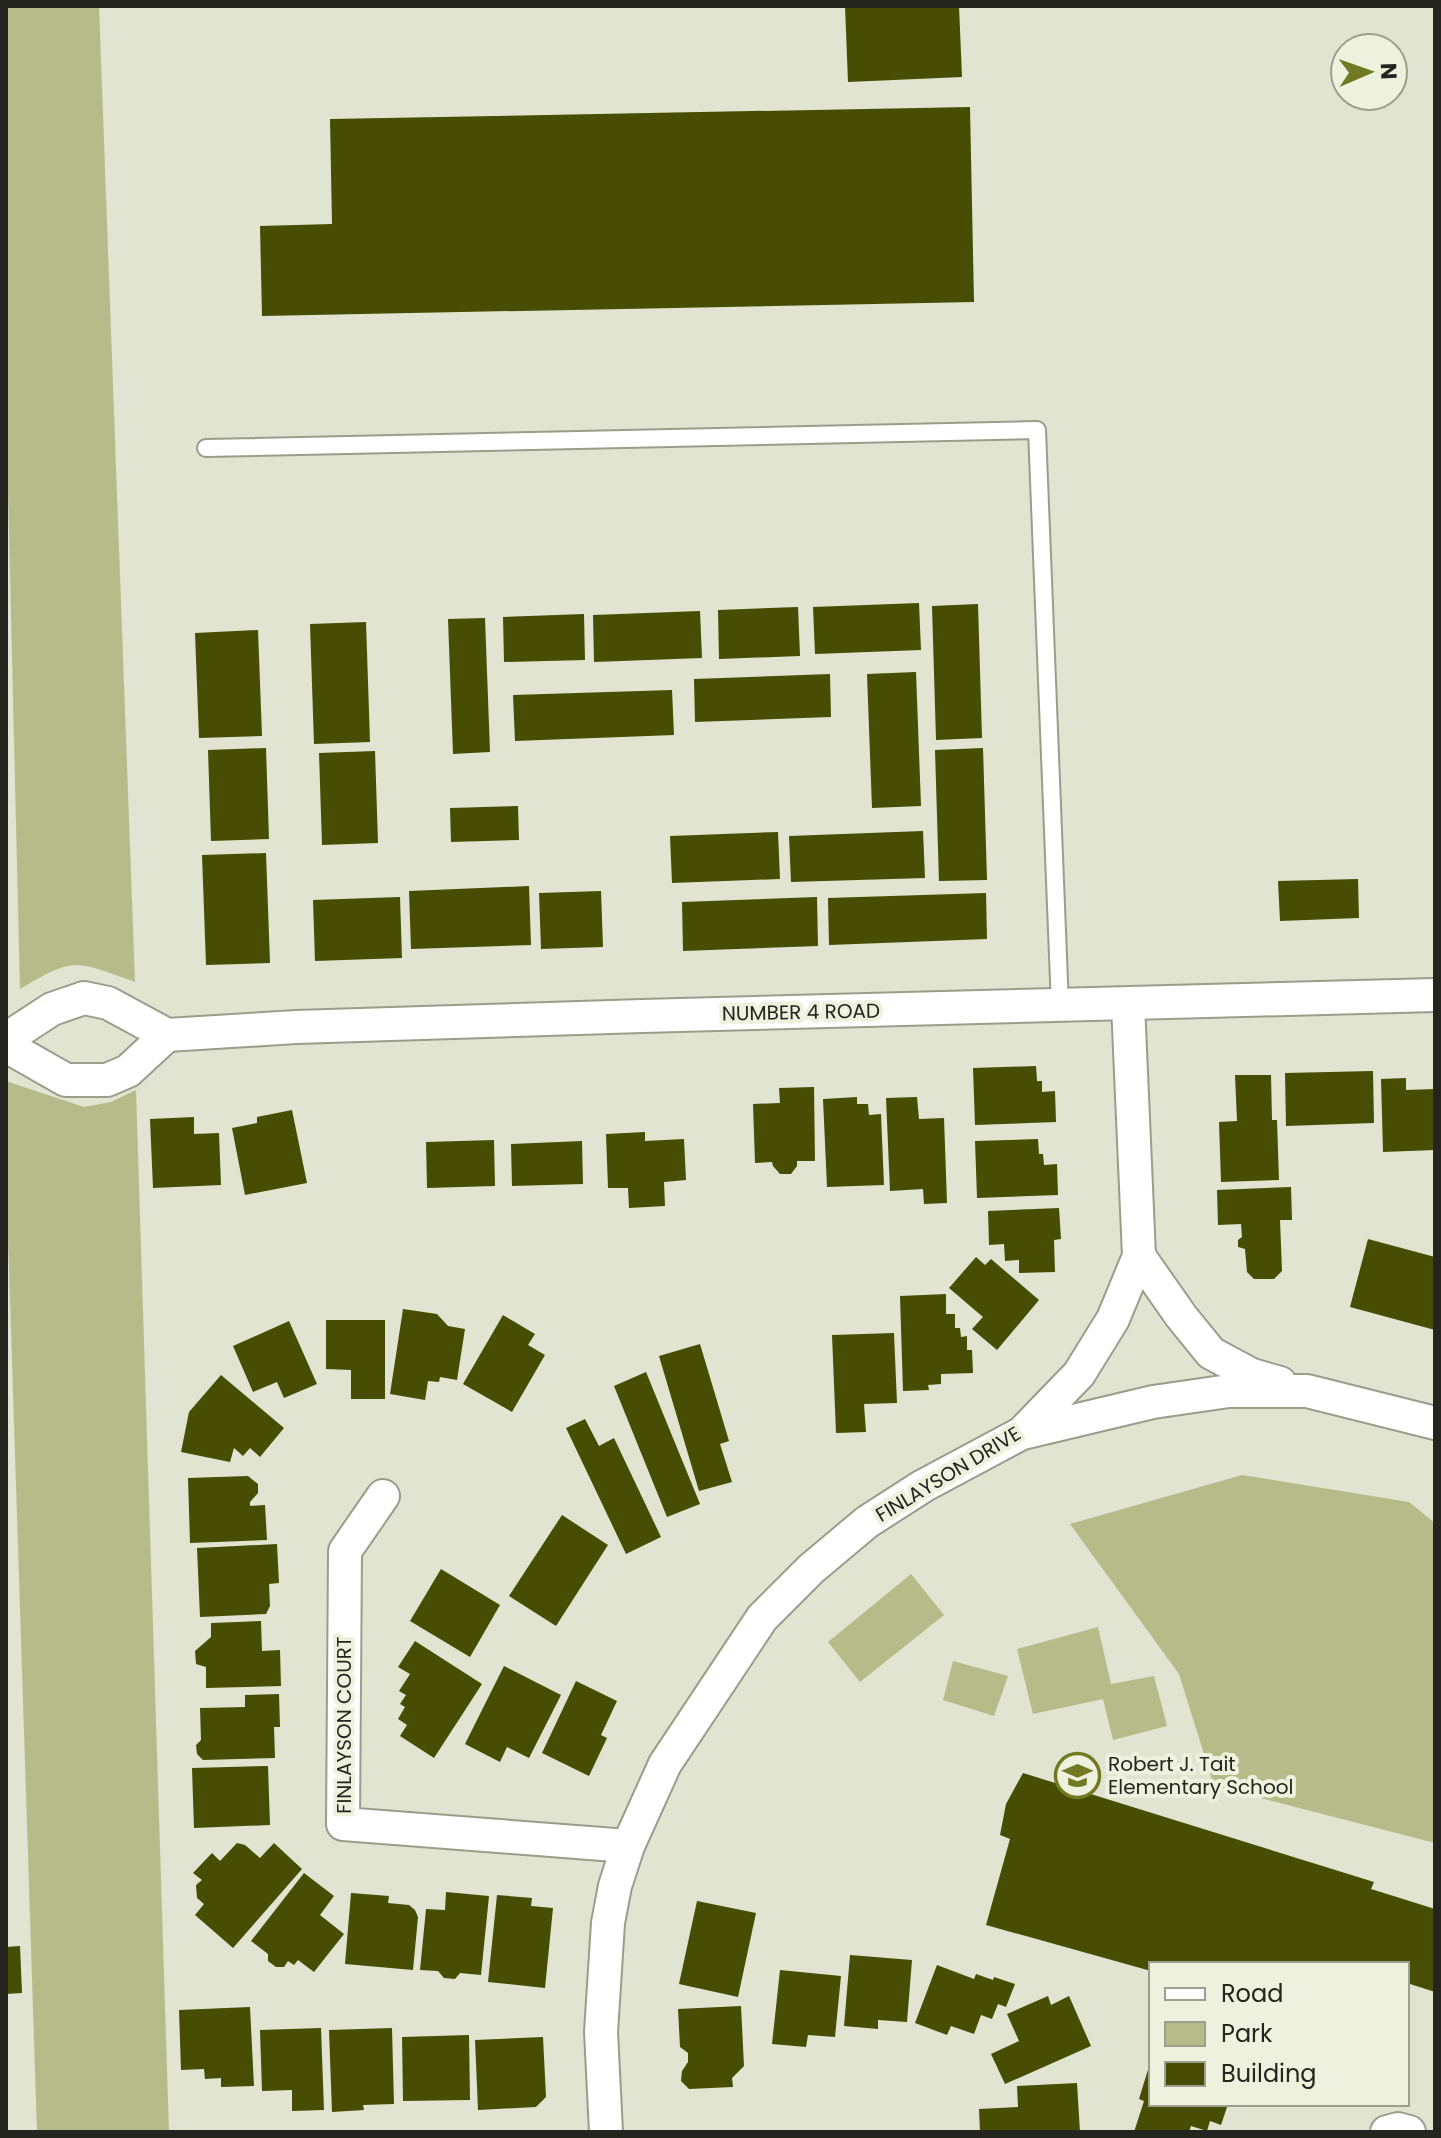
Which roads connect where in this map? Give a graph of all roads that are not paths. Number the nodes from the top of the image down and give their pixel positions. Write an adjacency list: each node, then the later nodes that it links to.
1 (206, 448): 4 (lane)
2 (1435, 995): 3 (street, NUMBER 4 ROAD)
3 (1128, 1004): 4 (street, NUMBER 4 ROAD); 8 (street, FINLAYSON DRIVE)
4 (1060, 1006): 5 (street, NUMBER 4 ROAD)
5 (167, 1035): 6 (street); 7 (street)
6 (6, 1039)
7 (6, 1046)
8 (1139, 1256): 9 (street); 11 (street, FINLAYSON DRIVE)
9 (1307, 1391): 10 (street); 11 (street)
10 (1435, 1423)
11 (1022, 1433): 13 (street, FINLAYSON DRIVE)
12 (383, 1496): 13 (street, FINLAYSON COURT)
13 (628, 1846): 14 (street, FINLAYSON DRIVE)
14 (606, 2132)
15 (1387, 2132): 16 (street)
16 (1409, 2132)

